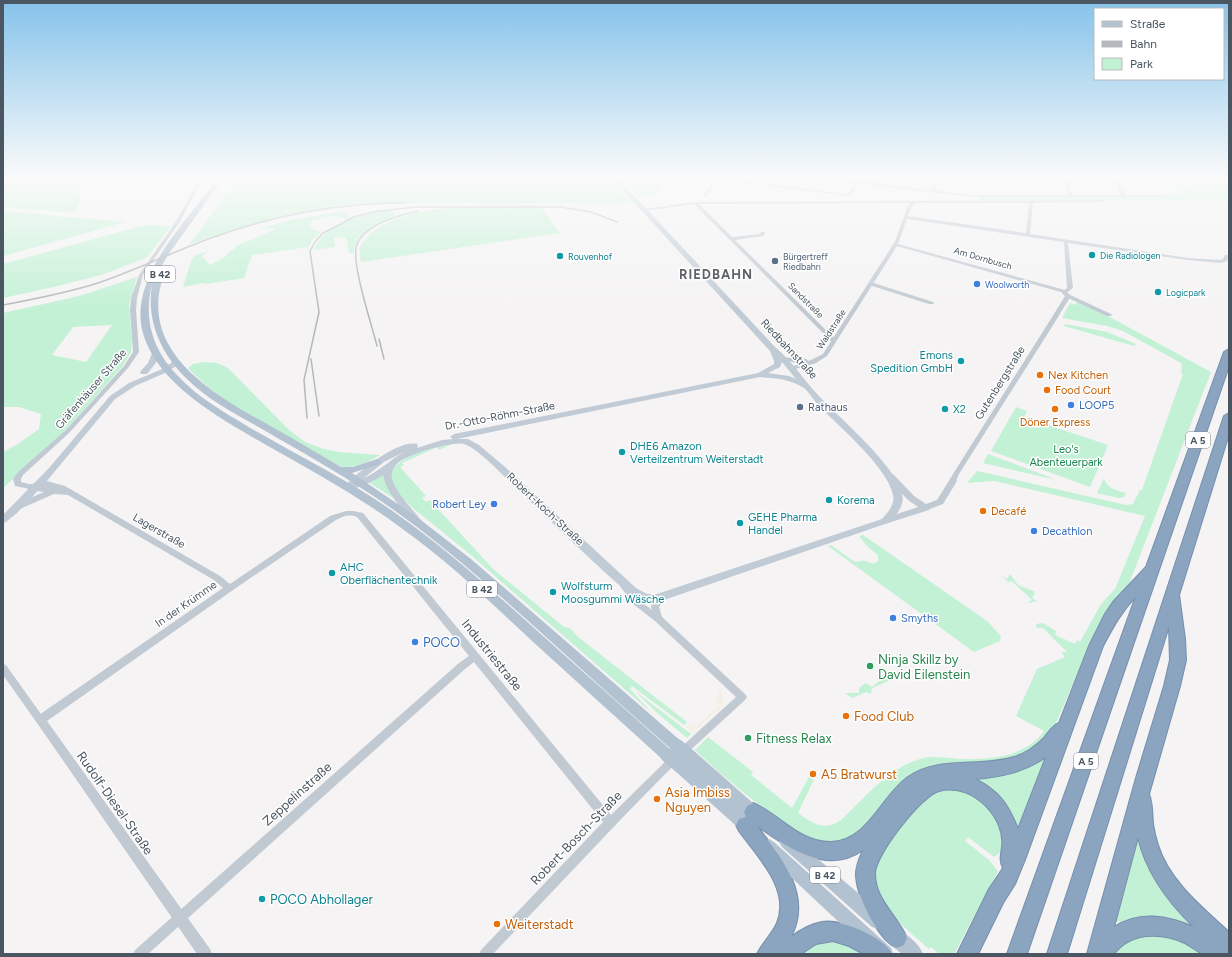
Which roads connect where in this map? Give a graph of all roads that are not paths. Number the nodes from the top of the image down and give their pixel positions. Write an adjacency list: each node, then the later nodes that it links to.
1 (178, 221): 43 (street, Gräfenhäuser Straße)
2 (191, 221): 23 (main road, B 42)
3 (198, 221): 26 (main road, B 42)
4 (654, 221): 21 (main road, Riedbahnstraße)
5 (713, 221): 11 (street, Sandstraße)
6 (905, 221): 13 (street, Waldstraße)
7 (931, 221): 10 (street)
8 (1029, 221): 10 (street)
9 (763, 233): 11 (street)
10 (1028, 235): 12 (street)
11 (731, 239): 20 (street, Sandstraße)
12 (1066, 241): 14 (street); 16 (street, Gutenbergstraße)
13 (896, 244): 15 (street, Waldstraße); 16 (street, Am Dornbusch)
14 (1227, 256)
15 (871, 284): 17 (street); 20 (street, Waldstraße)
16 (1067, 294): 18 (street, Gutenbergstraße); 19 (street)
17 (931, 303)
18 (1057, 314): 41 (street, Gutenbergstraße)
19 (1109, 315)
20 (834, 341): 25 (street, Waldstraße)
21 (772, 349): 24 (main road, Riedbahnstraße); 30 (main road, Dr.-Otto-Röhm-Straße)
22 (1229, 352): 54 (highway, A 5)
23 (156, 353): 27 (main road, B 42); 29 (main road)
24 (783, 358): 25 (street); 28 (main road, Riedbahnstraße)
25 (817, 361): 28 (street, Waldstraße)
26 (177, 363): 27 (main road); 39 (main road, B 42)
27 (166, 367): 29 (main road); 37 (main road); 42 (main road, B 42)
28 (792, 368): 30 (main road); 31 (main road, Riedbahnstraße)
29 (144, 372): 43 (main road)
30 (760, 375): 31 (main road); 33 (main road, Dr.-Otto-Röhm-Straße)
31 (812, 394): 40 (main road, Riedbahnstraße)
32 (1229, 416): 57 (highway, A 5)
33 (489, 431): 36 (main road, Dr.-Otto-Röhm-Straße); 38 (main road)
34 (468, 442): 35 (main road, Dr.-Otto-Röhm-Straße); 38 (main road, Robert-Koch-Straße)
35 (395, 461): 42 (main road, Dr.-Otto-Röhm-Straße); 52 (main road)
36 (377, 462): 39 (main road); 42 (main road, Dr.-Otto-Röhm-Straße)
37 (55, 467): 43 (main road); 44 (street)
38 (502, 469): 55 (main road, Robert-Koch-Straße)
39 (338, 470): 42 (main road, B 42)
40 (888, 475): 48 (street); 53 (main road, Riedbahnstraße)
41 (953, 481): 48 (street, Gutenbergstraße)
42 (355, 483): 52 (main road, B 42); 64 (main road, B 42)
43 (34, 487): 44 (street, Lagerstraße); 45 (street, Lagerstraße); 47 (main road); 50 (main road)
44 (62, 488): 46 (street, Lagerstraße)
45 (53, 492): 46 (street, Lagerstraße); 47 (street)
46 (75, 495): 56 (street, Lagerstraße)
47 (19, 506): 51 (main road)
48 (926, 508): 53 (street, Gutenbergstraße)
49 (348, 513): 56 (street, In der Krümme); 60 (street, Industriestraße)
50 (3, 517)
51 (3, 520)
52 (416, 521): 64 (main road, B 42)
53 (886, 521): 58 (main road, Robert-Koch-Straße)
54 (1154, 567): 62 (highway); 81 (highway, A 5)
55 (619, 579): 58 (main road, Robert-Koch-Straße); 59 (street, Robert-Koch-Straße)
56 (230, 588): 63 (street, In der Krümme)
57 (1173, 594): 66 (highway); 82 (highway, A 5)
58 (662, 596): 59 (street)
59 (658, 619): 65 (street, Robert-Koch-Straße)
60 (476, 656): 68 (street, Industriestraße); 70 (street, Zeppelinstraße)
61 (3, 668): 63 (street, Rudolf-Diesel-Straße)
62 (1070, 714): 67 (highway); 69 (highway)
63 (40, 720): 70 (street, Rudolf-Diesel-Straße)
64 (672, 750): 65 (main road, B 42, bridge)
65 (686, 755): 67 (main road, B 42); 68 (street, Robert-Bosch-Straße)
66 (1144, 778): 72 (highway); 83 (highway)
67 (749, 818): 71 (main road, B 42); 73 (highway); 78 (main road, B 42)
68 (610, 822): 76 (street, Robert-Bosch-Straße)
69 (996, 896): 71 (highway); 80 (highway)
70 (179, 918): 74 (street, Zeppelinstraße); 75 (street, Rudolf-Diesel-Straße)
71 (897, 938): 79 (main road, B 42)
72 (1229, 946)
73 (776, 951): 77 (highway)
74 (139, 954)
75 (205, 954)
76 (485, 954)
77 (882, 954)
78 (885, 954)
79 (915, 954)
80 (967, 954)
81 (1017, 954)
82 (1057, 954)
83 (1097, 954)
84 (1101, 954): 85 (highway)
85 (1221, 954)

